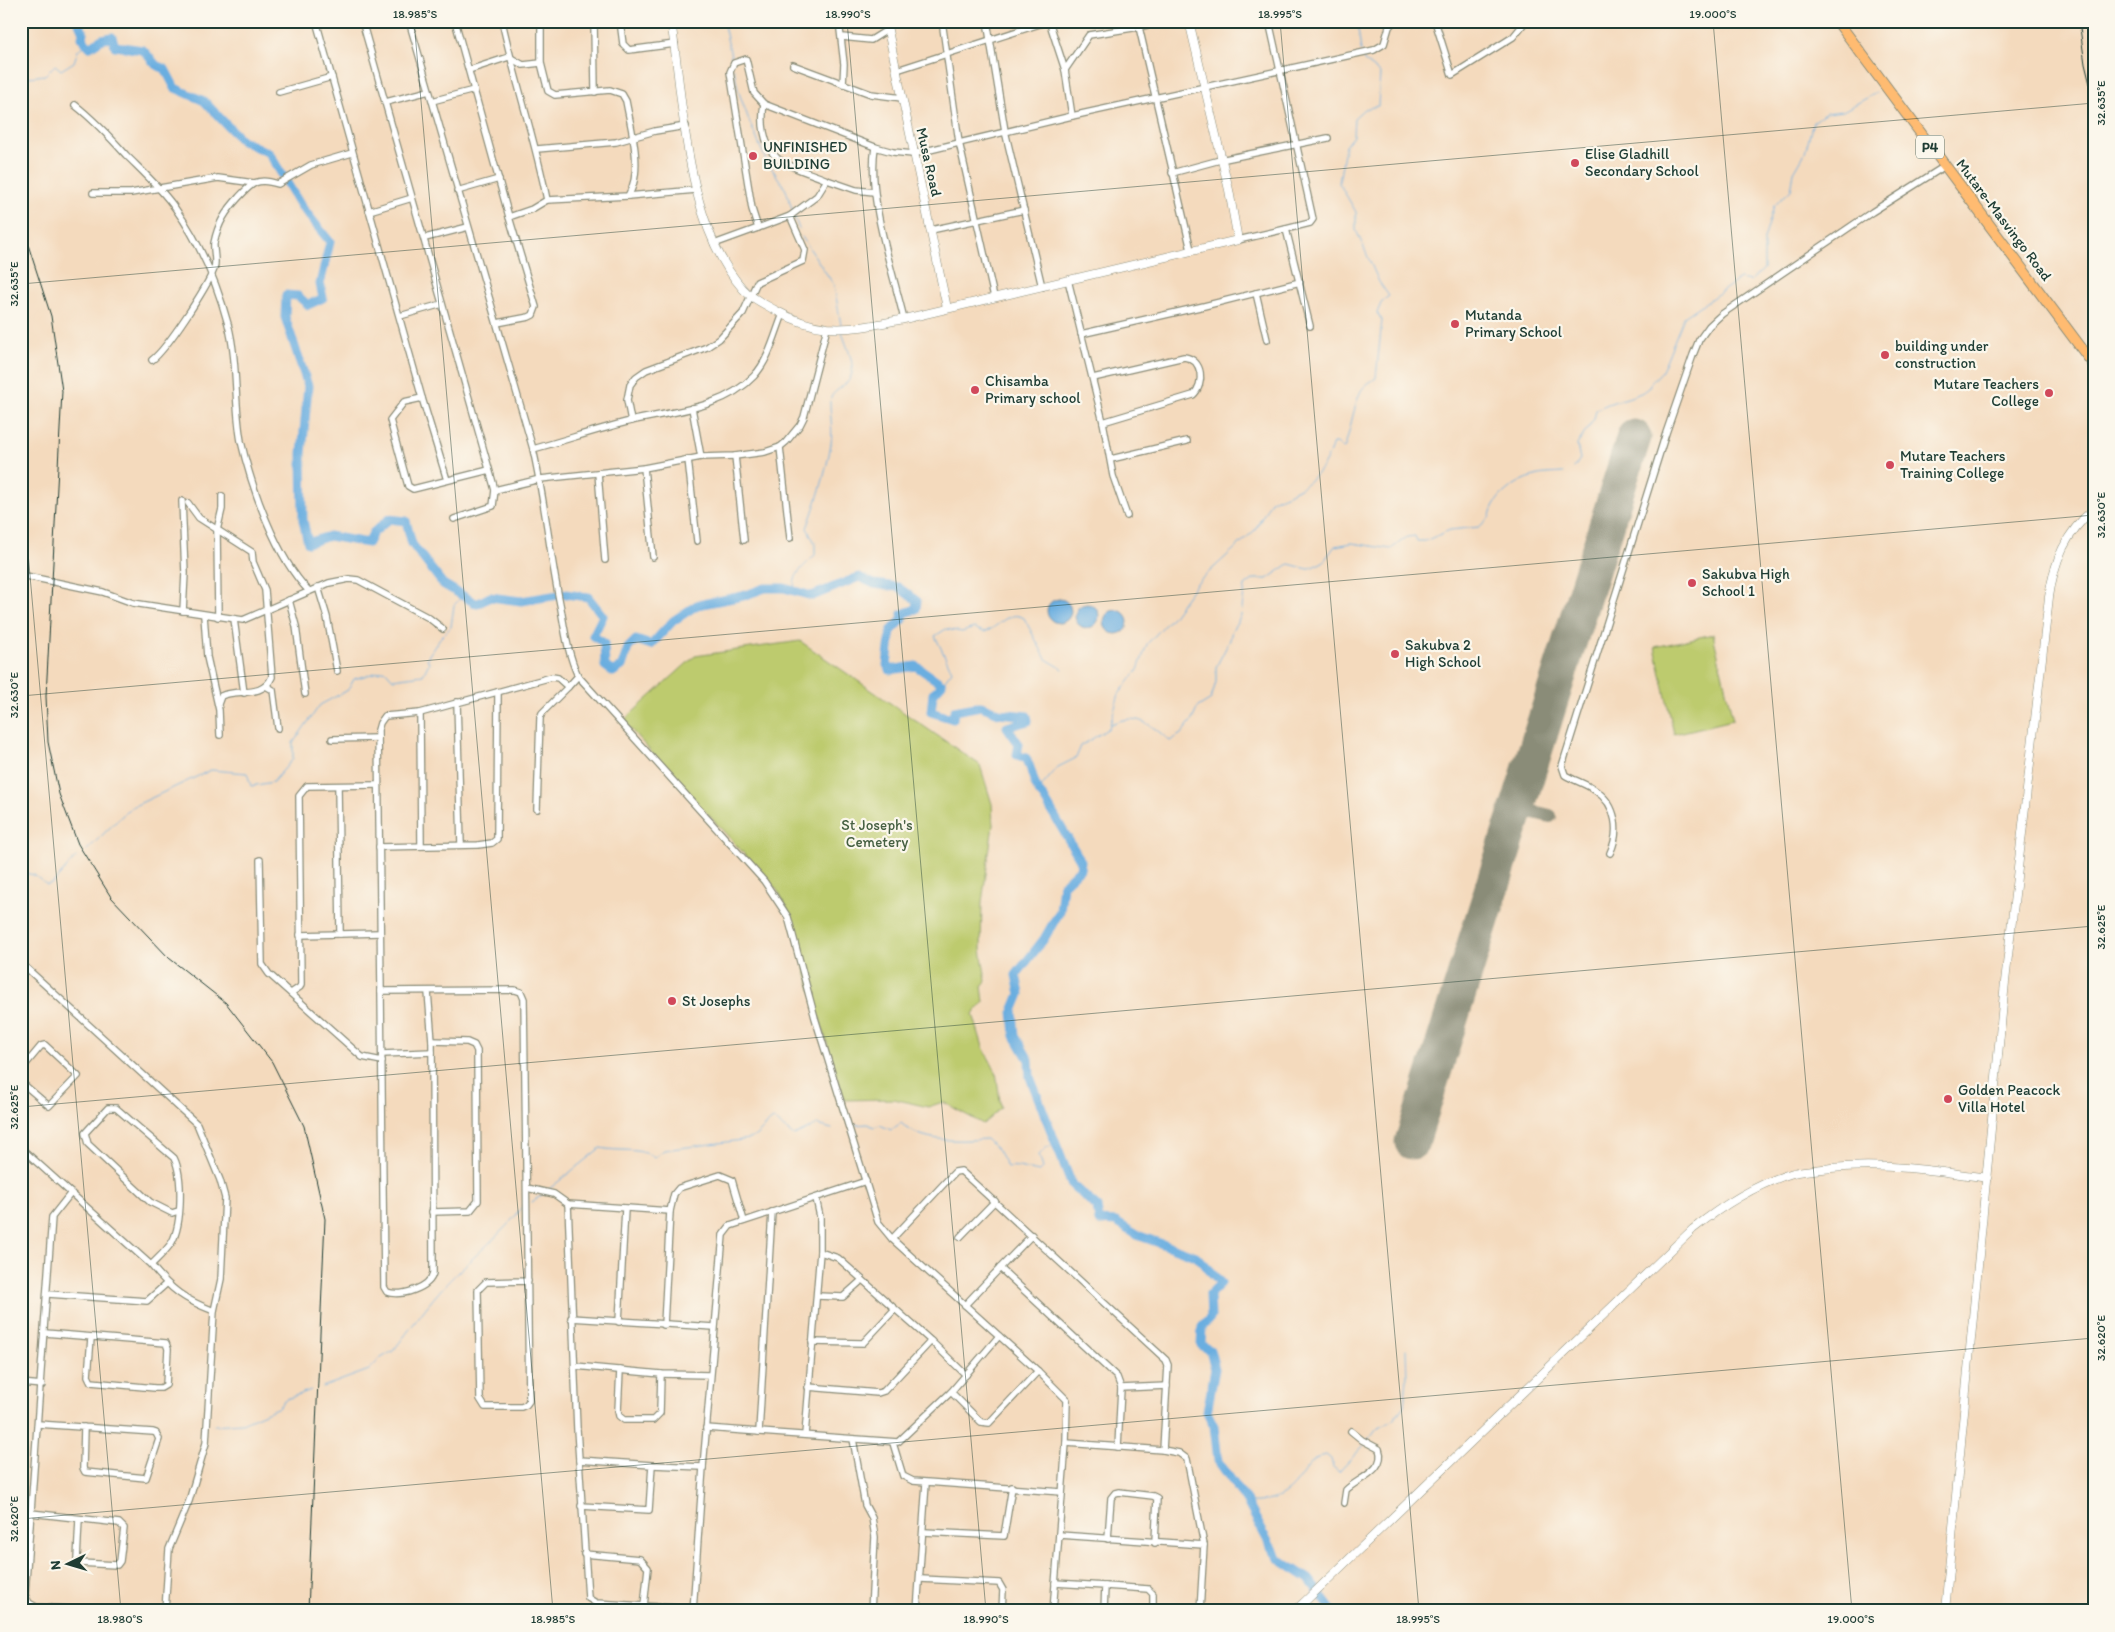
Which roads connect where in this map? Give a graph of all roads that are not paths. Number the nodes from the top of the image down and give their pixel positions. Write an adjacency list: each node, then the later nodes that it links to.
1 (316, 21): 35 (street)
2 (362, 21): 45 (street)
3 (409, 21): 39 (street)
4 (455, 21): 31 (street)
5 (502, 21): 28 (street)
6 (541, 21): 29 (street)
7 (594, 21): 41 (street)
8 (620, 21): 26 (street)
9 (671, 21): 26 (street)
10 (839, 21): 24 (street)
11 (886, 21): 23 (street, Musa Road)
12 (942, 21): 27 (street)
13 (987, 21): 25 (street)
14 (1049, 21): 25 (street); 33 (street)
15 (1163, 21): 22 (street)
16 (1189, 21): 37 (street)
17 (1269, 21): 34 (street)
18 (1394, 21): 34 (street)
19 (1435, 21): 20 (street)
20 (1526, 21)
21 (1837, 21): 60 (highway, Mutare-Masvingo Road / P4)
22 (1139, 27): 33 (street); 43 (street)
23 (887, 30): 24 (street); 32 (street, Musa Road)
24 (842, 37): 36 (street)
25 (990, 40): 27 (street); 50 (street)
26 (675, 44): 49 (street)
27 (947, 54): 32 (street); 53 (street)
28 (509, 57): 29 (street); 31 (street); 56 (street)
29 (541, 63): 41 (street)
30 (793, 65): 36 (street)
31 (469, 70): 38 (street)
32 (897, 70): 42 (street, Musa Road)
33 (1065, 70): 48 (street)
34 (1279, 70): 37 (street); 54 (street)
35 (332, 77): 40 (street); 57 (street)
36 (843, 84): 42 (street)
37 (1204, 86): 43 (street); 59 (street)
38 (474, 90): 44 (street); 62 (street)
39 (429, 91): 44 (street); 45 (street)
40 (279, 92)
41 (595, 92): 51 (street)
42 (902, 98): 58 (street, Musa Road)
43 (1155, 98): 48 (street); 61 (street)
44 (432, 101): 67 (street)
45 (386, 102): 71 (street)
46 (764, 104): 55 (street); 63 (street); 79 (street)
47 (75, 105): 65 (street)
48 (1072, 116): 50 (street)
49 (686, 126): 51 (street); 66 (street)
50 (1005, 131): 53 (street); 73 (street)
51 (633, 138): 56 (street); 70 (street)
52 (1328, 138): 54 (street)
53 (959, 142): 58 (street); 77 (street)
54 (1296, 145): 59 (street); 80 (street)
55 (875, 147): 58 (street); 68 (street)
56 (537, 149): 72 (street)
57 (352, 153): 64 (street); 74 (street)
58 (913, 154): 81 (street, Musa Road)
59 (1220, 160): 61 (street); 83 (street)
60 (1945, 166): 104 (highway, Mutare-Masvingo Road / P4); 165 (street)
61 (1172, 173): 85 (street)
62 (498, 179): 67 (street); 76 (street)
63 (827, 180): 68 (street); 75 (street)
64 (256, 182): 65 (street); 86 (street)
65 (158, 188): 69 (street); 86 (street)
66 (696, 190): 70 (street); 84 (street)
67 (457, 191): 78 (street)
68 (874, 192): 97 (street)
69 (93, 193)
70 (628, 196): 72 (street)
71 (412, 198): 74 (street); 82 (street)
72 (547, 200): 76 (street)
73 (1024, 210): 77 (street); 89 (street)
74 (369, 211): 96 (street)
75 (793, 213): 79 (street); 91 (street)
76 (509, 217): 98 (street)
77 (977, 220): 81 (street); 92 (street)
78 (468, 227): 82 (street); 98 (street)
79 (758, 228): 84 (street)
80 (1286, 229): 83 (street); 88 (street)
81 (931, 230): 94 (street, Musa Road)
82 (425, 238): 93 (street)
83 (1238, 240): 85 (street)
84 (714, 244): 91 (street)
85 (1192, 250): 87 (street)
86 (211, 274): 103 (street); 135 (street)
87 (1068, 280): 89 (street); 101 (street)
88 (1300, 282): 90 (street); 99 (street)
89 (1042, 286): 92 (street)
90 (1256, 293): 101 (street); 102 (street)
91 (751, 296): 95 (street); 108 (street)
92 (994, 298): 94 (street)
93 (442, 304): 96 (street); 118 (street)
94 (947, 308): 97 (street)
95 (783, 314): 100 (street); 107 (street)
96 (400, 316): 106 (street)
97 (904, 319): 100 (street)
98 (497, 323): 112 (street)
99 (1310, 326)
100 (827, 328): 111 (street)
101 (1081, 334): 105 (street)
102 (1267, 340)
103 (152, 360)
104 (2094, 365)
105 (1093, 378): 109 (street); 109 (street)
106 (422, 398): 121 (street); 121 (street)
107 (692, 408): 108 (street); 114 (street)
108 (631, 421): 112 (street)
109 (1104, 422): 116 (street)
110 (1187, 441): 116 (street)
111 (780, 447): 113 (street); 128 (street)
112 (533, 449): 120 (street)
113 (735, 456): 114 (street); 129 (street)
114 (701, 457): 115 (street)
115 (688, 459): 117 (street); 130 (street)
116 (1111, 460): 125 (street)
117 (644, 468): 119 (street); 131 (street)
118 (490, 470): 121 (street); 122 (street)
119 (598, 473): 120 (street); 132 (street)
120 (540, 479): 122 (street); 144 (street)
121 (447, 480)
122 (495, 490): 126 (street)
123 (222, 496): 127 (street)
124 (2094, 509): 181 (street)
125 (1127, 516)
126 (454, 519)
127 (216, 530): 137 (street); 138 (street); 140 (street)
128 (790, 538)
129 (744, 540)
130 (697, 541)
131 (653, 557)
132 (606, 560)
133 (21, 575): 138 (street)
134 (318, 587): 135 (street); 142 (street); 143 (street)
135 (309, 591): 136 (street)
136 (289, 600): 137 (street); 151 (street)
137 (267, 610): 141 (street); 145 (street)
138 (183, 611): 139 (street)
139 (204, 615): 140 (street); 152 (street)
140 (218, 617): 141 (street)
141 (234, 619): 150 (street)
142 (443, 629)
143 (337, 671)
144 (578, 676): 147 (street); 182 (street)
145 (272, 677): 146 (street); 148 (street)
146 (266, 686): 148 (street); 150 (street)
147 (568, 687): 149 (street); 161 (street)
148 (273, 690): 155 (street)
149 (498, 692): 153 (street); 162 (street)
150 (244, 693): 152 (street)
151 (305, 694)
152 (218, 695): 156 (street)
153 (457, 702): 154 (street); 162 (street)
154 (420, 713): 157 (street); 163 (street)
155 (278, 728)
156 (220, 735)
157 (378, 738): 158 (street); 159 (street)
158 (332, 739)
159 (378, 784): 160 (street); 164 (street)
160 (338, 786): 168 (street); 169 (street)
161 (537, 809)
162 (461, 845): 163 (street)
163 (421, 846): 164 (street)
164 (379, 847): 167 (street)
165 (1610, 853)
166 (260, 860): 173 (street)
167 (380, 933): 168 (street); 171 (street)
168 (340, 934): 169 (street)
169 (300, 935): 173 (street)
170 (21, 963): 207 (street)
171 (381, 991): 172 (street); 176 (street)
172 (428, 992): 174 (street); 183 (street)
173 (292, 993): 177 (street)
174 (432, 1040): 175 (street); 191 (street)
175 (432, 1052): 176 (street); 191 (street)
176 (382, 1054): 177 (street)
177 (382, 1061): 191 (street)
178 (21, 1070): 179 (street)
179 (21, 1082)
180 (21, 1148): 184 (street)
181 (1987, 1178): 270 (street); 271 (street)
182 (866, 1181): 185 (street); 196 (street)
183 (526, 1188): 187 (street); 201 (street)
184 (71, 1193): 198 (street); 203 (street)
185 (816, 1198): 192 (street); 197 (street)
186 (995, 1201): 194 (street); 195 (street); 196 (street)
187 (568, 1204): 188 (street); 208 (street)
188 (625, 1209): 190 (street); 209 (street)
189 (178, 1211): 189 (street); 198 (street)
190 (670, 1211): 193 (street); 210 (street)
191 (432, 1212)
192 (772, 1212): 193 (street); 232 (street)
193 (744, 1221): 211 (street)
194 (1032, 1234): 199 (street); 225 (street)
195 (960, 1237)
196 (892, 1240): 205 (street)
197 (820, 1252): 200 (street); 204 (street)
198 (152, 1265): 202 (street)
199 (1000, 1268): 205 (street); 227 (street)
200 (862, 1280): 204 (street); 206 (street)
201 (528, 1281): 201 (street)
202 (166, 1284): 203 (street); 207 (street)
203 (48, 1294): 212 (street)
204 (817, 1296): 216 (street)
205 (965, 1305): 213 (street)
206 (895, 1309): 215 (street); 216 (street)
207 (214, 1311): 262 (street)
208 (572, 1318): 209 (street); 217 (street)
209 (619, 1322): 210 (street)
210 (664, 1325): 211 (street)
211 (714, 1327): 221 (street)
212 (45, 1333): 214 (street); 224 (street)
213 (999, 1336): 219 (street); 222 (street)
214 (91, 1338): 214 (street)
215 (931, 1341): 222 (street); 226 (street)
216 (812, 1342): 226 (street)
217 (575, 1366): 218 (street); 240 (street)
218 (620, 1370): 220 (street); 220 (street)
219 (1038, 1371): 228 (street); 237 (street)
220 (661, 1374): 221 (street)
221 (710, 1375): 231 (street)
222 (966, 1375): 228 (street)
223 (21, 1383): 224 (street)
224 (42, 1385): 229 (street)
225 (1167, 1386): 227 (street); 239 (street)
226 (808, 1387): 234 (street)
227 (1121, 1388): 238 (street)
228 (951, 1392): 236 (street)
229 (38, 1424): 230 (street); 248 (street)
230 (84, 1427): 230 (street)
231 (706, 1428): 232 (street); 242 (street)
232 (760, 1432): 234 (street)
233 (1352, 1432): 246 (street)
234 (806, 1435): 235 (street)
235 (853, 1439): 236 (street); 263 (street)
236 (893, 1443): 243 (street)
237 (1066, 1443): 238 (street); 245 (street)
238 (1118, 1447): 239 (street)
239 (1163, 1450): 254 (street)
240 (579, 1460): 241 (street); 247 (street)
241 (652, 1465): 242 (street); 247 (street)
242 (702, 1467): 260 (street)
243 (926, 1483): 244 (street); 250 (street)
244 (1012, 1487): 245 (street); 250 (street)
245 (1062, 1492): 251 (street)
246 (1344, 1503)
247 (581, 1506): 255 (street)
248 (31, 1513): 249 (street); 261 (street)
249 (79, 1519): 249 (street)
250 (924, 1532): 256 (street)
251 (1059, 1535): 252 (street); 257 (street)
252 (1108, 1539): 253 (street); 253 (street)
253 (1155, 1543): 254 (street)
254 (1204, 1545): 269 (street)
255 (584, 1554): 259 (street); 259 (street)
256 (921, 1578): 264 (street); 265 (street)
257 (1055, 1582): 258 (street); 266 (street)
258 (1105, 1586): 267 (street); 268 (street)
259 (644, 1606): 260 (street)
260 (693, 1610)
261 (107, 1611)
262 (165, 1611)
263 (871, 1611)
264 (917, 1611)
265 (1002, 1611)
266 (1053, 1611)
267 (1104, 1611)
268 (1153, 1611)
269 (1200, 1611)
270 (1295, 1611)
271 (1945, 1611)

